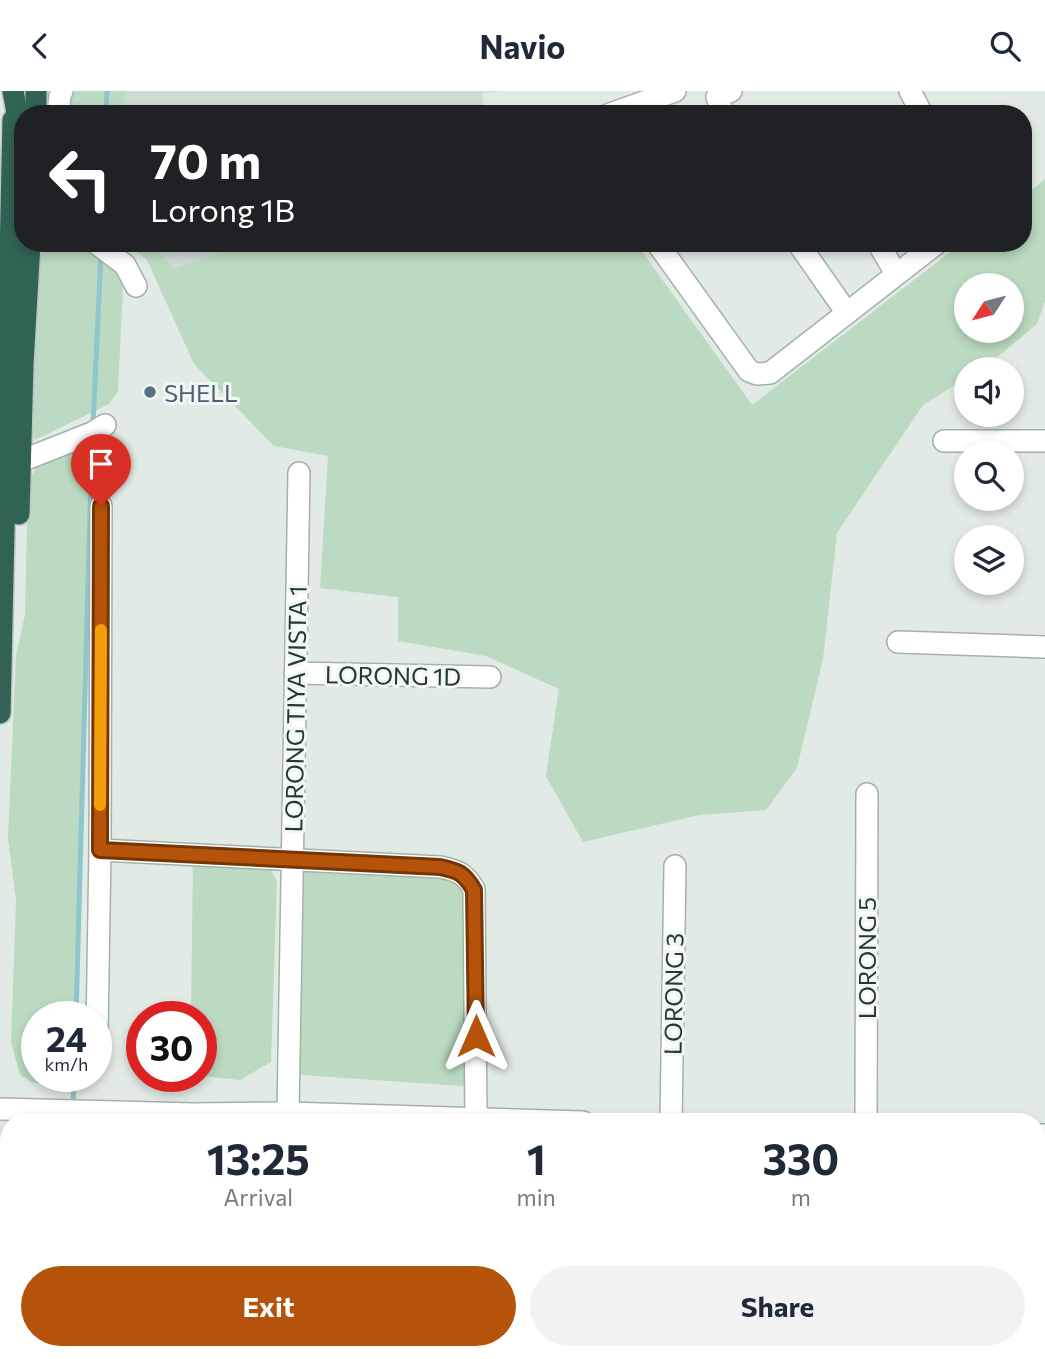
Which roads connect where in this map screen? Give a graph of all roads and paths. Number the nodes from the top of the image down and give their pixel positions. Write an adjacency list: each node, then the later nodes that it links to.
1 (675, 91): 3 (street)
2 (731, 91): 4 (street)
3 (635, 105)
4 (720, 105)
5 (6, 120): 23 (highway)
6 (29, 252): 18 (highway)
7 (108, 252): 13 (street)
8 (663, 252): 14 (street)
9 (804, 252): 14 (street)
10 (883, 252): 12 (street)
11 (925, 252): 12 (street)
12 (896, 274): 14 (street)
13 (136, 286)
14 (847, 313)
15 (105, 425): 18 (street)
16 (944, 440): 17 (street)
17 (1045, 441)
18 (21, 461): 23 (highway)
19 (299, 473): 24 (street, LORONG TIYA VISTA 1)
20 (101, 506): 28 (street)
21 (898, 642): 22 (street)
22 (1045, 647)
23 (1, 654): 26 (highway)
24 (295, 673): 25 (street, LORONG 1D); 29 (street, LORONG TIYA VISTA 1)
25 (490, 677)
26 (0, 713)
27 (867, 794): 37 (street, LORONG 5)
28 (100, 850): 29 (street); 31 (street)
29 (292, 859): 34 (street, LORONG TIYA VISTA 1); 35 (street)
30 (675, 866): 36 (street, LORONG 3)
31 (98, 1001)
32 (0, 1109): 33 (street)
33 (86, 1113)
34 (288, 1113)
35 (477, 1113)
36 (671, 1113)
37 (866, 1113)

